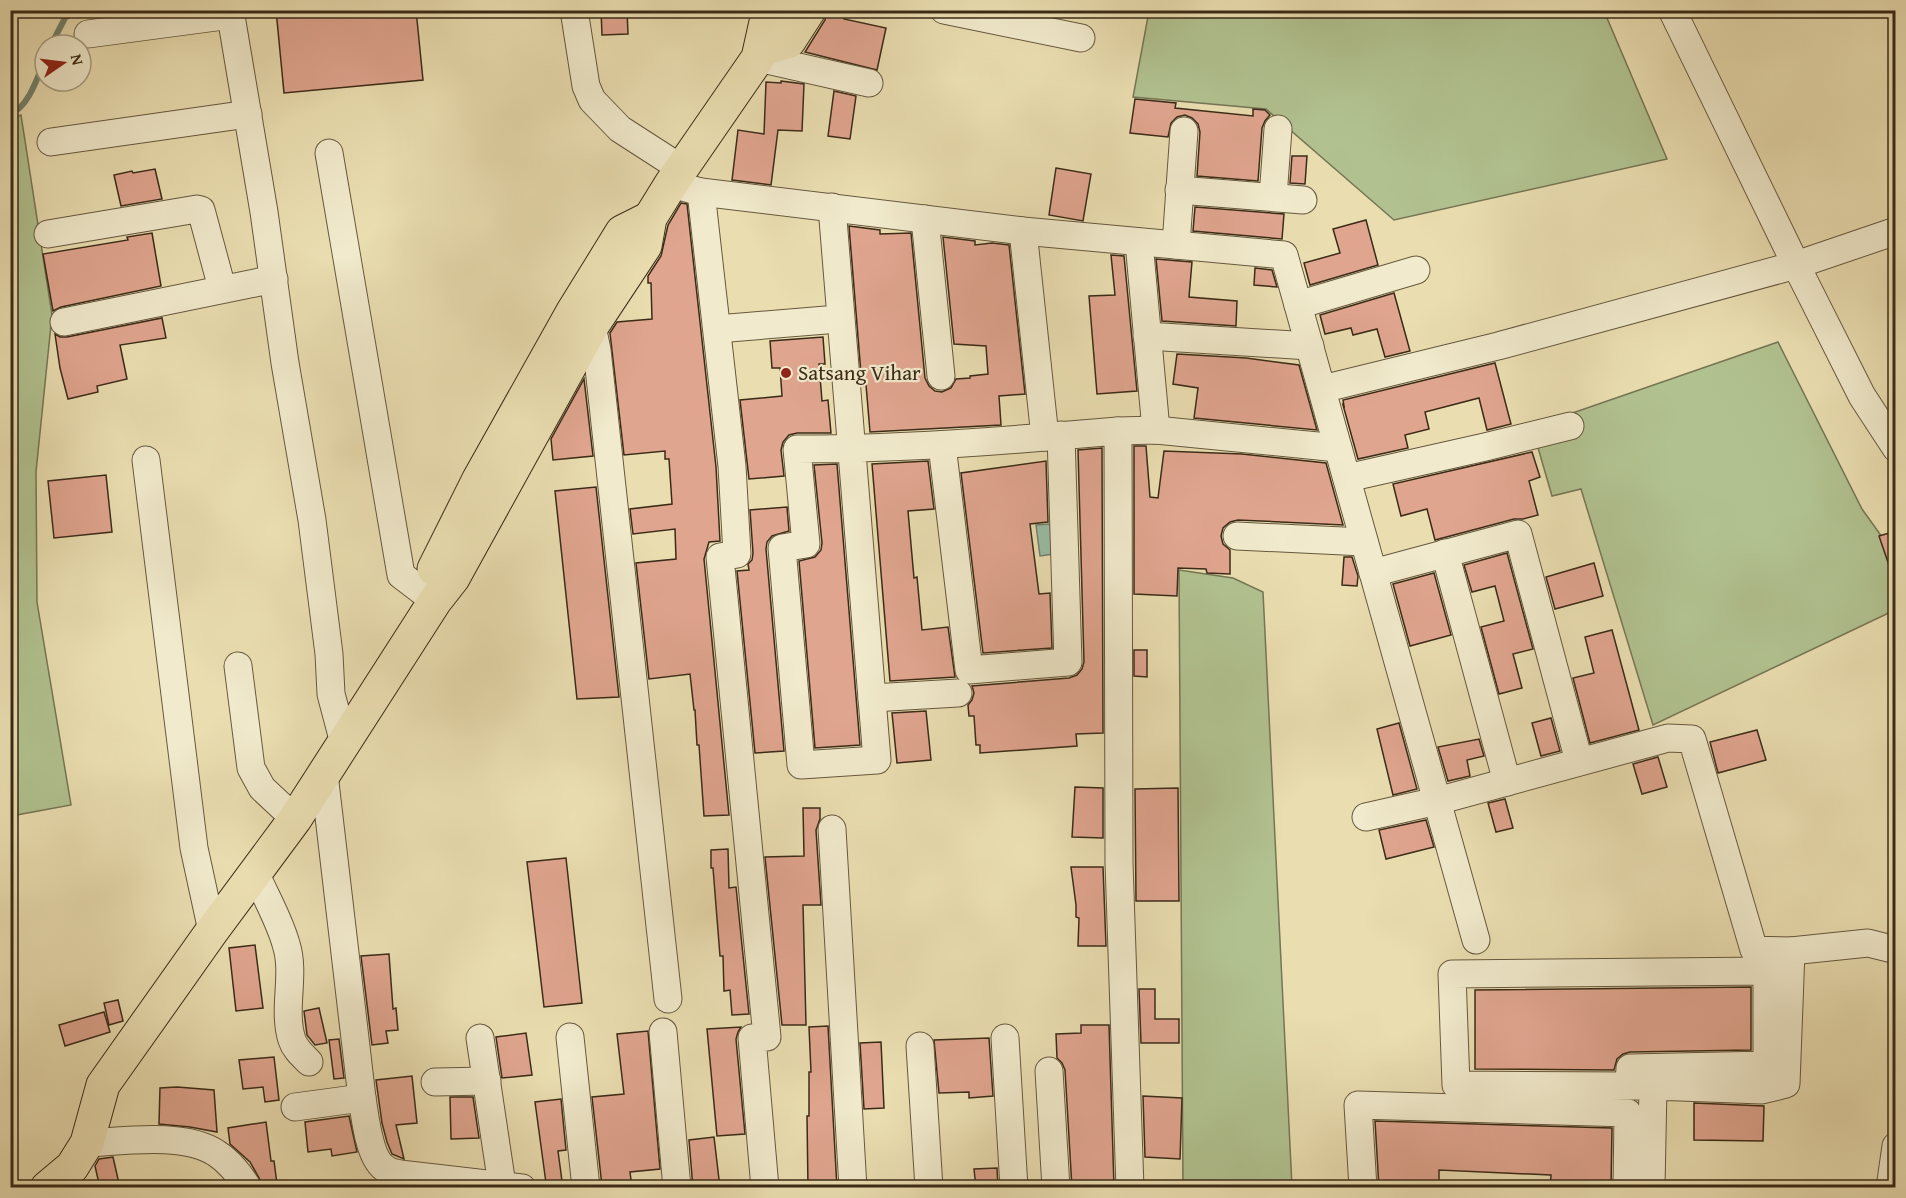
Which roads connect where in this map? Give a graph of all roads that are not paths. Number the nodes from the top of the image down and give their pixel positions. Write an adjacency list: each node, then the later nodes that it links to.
1 (574, 10): 16 (street)
2 (776, 10): 9 (main road)
3 (808, 10): 9 (main road)
4 (944, 10): 8 (street)
5 (1672, 10): 27 (street)
6 (231, 13): 7 (street); 11 (street)
7 (93, 33)
8 (1081, 38)
9 (760, 54): 10 (street); 16 (main road)
10 (869, 83)
11 (248, 114): 14 (street); 29 (street)
12 (1278, 129): 18 (street)
13 (1184, 131): 17 (street)
14 (51, 142)
15 (329, 153): 54 (street)
16 (685, 182): 20 (street); 32 (main road); 35 (street)
17 (1179, 190): 18 (street); 26 (street)
18 (1273, 197): 19 (street)
19 (1303, 200)
20 (832, 207): 21 (street); 47 (street)
21 (926, 219): 22 (street); 38 (street)
22 (1023, 231): 25 (street); 43 (street)
23 (1896, 231): 27 (street)
24 (48, 234): 30 (street)
25 (1139, 242): 26 (street); 36 (street)
26 (1176, 245): 31 (street)
27 (1796, 265): 39 (street); 46 (street)
28 (1416, 270): 31 (street)
29 (274, 279): 30 (street); 58 (street)
30 (222, 288): 34 (street)
31 (1298, 304): 37 (street)
32 (582, 319): 54 (main road); 71 (street)
33 (826, 320): 35 (street)
34 (64, 322)
35 (717, 329): 92 (street)
36 (1147, 336): 37 (street); 41 (street)
37 (1310, 346): 39 (street)
38 (941, 376)
39 (1322, 388): 45 (street)
40 (1570, 426): 49 (street)
41 (1156, 430): 42 (street); 45 (street)
42 (1118, 431): 43 (street); 97 (street)
43 (1053, 436): 44 (street); 44 (street)
44 (942, 445): 47 (street)
45 (1338, 448): 49 (street)
46 (1896, 448)
47 (852, 449): 57 (street); 57 (street)
48 (146, 460): 67 (street)
49 (1347, 478): 51 (street)
50 (1237, 536): 51 (street)
51 (1364, 542): 53 (street)
52 (1445, 553): 53 (street); 59 (street); 61 (street)
53 (1373, 573): 62 (street)
54 (435, 601): 58 (main road)
55 (238, 666): 64 (street)
56 (958, 693): 57 (street)
57 (872, 698)
58 (344, 742): 60 (main road)
59 (1579, 761): 61 (street); 70 (street)
60 (324, 774): 64 (main road); 82 (street)
61 (1507, 782): 62 (street)
62 (1437, 801): 63 (street); 68 (street)
63 (1366, 817)
64 (294, 819): 66 (main road)
65 (832, 829): 93 (street)
66 (255, 872): 67 (main road); 77 (street)
67 (212, 931): 84 (main road)
68 (1476, 940)
69 (1896, 950): 70 (street)
70 (1791, 951): 81 (street)
71 (668, 999)
72 (663, 1032): 91 (street)
73 (570, 1036): 90 (street)
74 (480, 1038): 79 (street)
75 (1005, 1038): 95 (street)
76 (920, 1046): 94 (street)
77 (309, 1062)
78 (1048, 1071): 96 (street)
79 (487, 1081): 80 (street); 87 (street)
80 (435, 1082)
81 (1641, 1086): 81 (street); 100 (street)
82 (362, 1098): 83 (street); 86 (street)
83 (295, 1107)
84 (87, 1143): 88 (main road); 89 (street)
85 (1896, 1146): 101 (street)
86 (451, 1184): 87 (street)
87 (512, 1186)
88 (47, 1188)
89 (248, 1188)
90 (586, 1188)
91 (677, 1188)
92 (765, 1188)
93 (853, 1188)
94 (929, 1188)
95 (1014, 1188)
96 (1056, 1188)
97 (1130, 1188)
98 (1363, 1188): 99 (street)
99 (1627, 1188)
100 (1651, 1188)
101 (1890, 1188)

